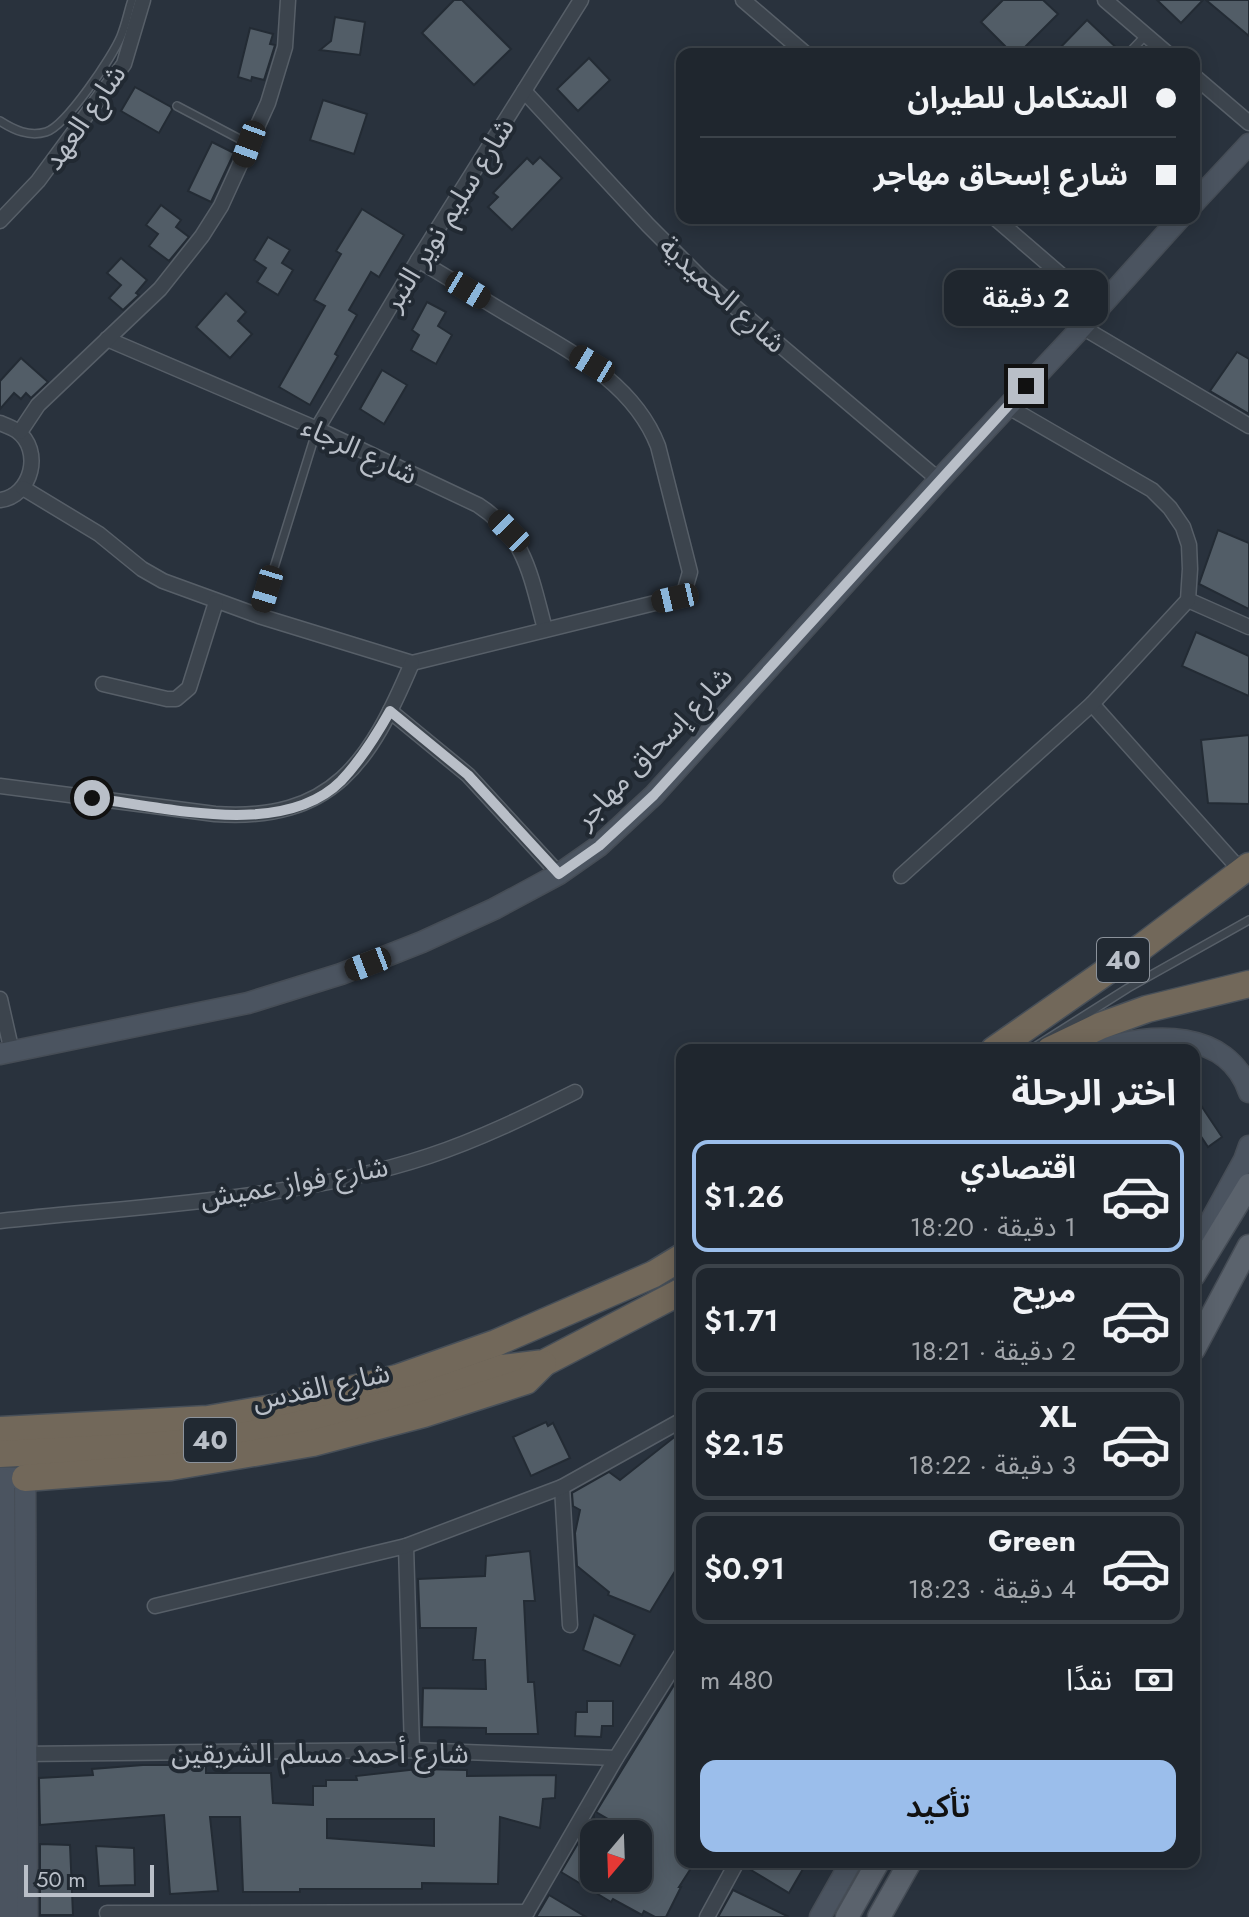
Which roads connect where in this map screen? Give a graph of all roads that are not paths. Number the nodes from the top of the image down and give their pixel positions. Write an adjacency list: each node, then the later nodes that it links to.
1 (132, 0): 11 (lane)
2 (143, 0): 13 (street, شارع العهد)
3 (288, 0): 18 (street)
4 (581, 0): 14 (street, شارع سليم نوير النبر)
5 (743, 0): 8 (street)
6 (1105, 0): 7 (street)
7 (1146, 35): 9 (lane); 10 (street)
8 (799, 48)
9 (1134, 48)
10 (1161, 48)
11 (94, 79): 13 (lane); 16 (lane)
12 (1200, 81): 17 (street)
13 (110, 83): 21 (street, شارع العهد)
14 (524, 91): 24 (street, شارع سليم نوير النبر); 33 (street, شارع الحميدية)
15 (177, 106): 18 (lane)
16 (0, 121)
17 (1249, 123)
18 (249, 144): 27 (street)
19 (1246, 153): 20 (street)
20 (1200, 197)
21 (0, 221)
22 (1002, 224): 25 (street)
23 (1174, 224): 25 (street, شارع إسحاق مهاجر)
24 (418, 260): 31 (street, شارع سليم نوير النبر); 40 (street)
25 (1098, 307): 26 (street, شارع إسحاق مهاجر)
26 (1082, 327): 28 (street, شارع إسحاق مهاجر); 30 (street)
27 (107, 339): 31 (street, شارع الرجاء); 32 (street)
28 (1007, 406): 33 (street, شارع إسحاق مهاجر); 36 (street)
29 (0, 423): 32 (street)
30 (1249, 426)
31 (317, 429): 38 (lane); 40 (street, شارع الرجاء)
32 (20, 432): 34 (street)
33 (939, 480): 47 (street, شارع إسحاق مهاجر)
34 (23, 488): 35 (street); 37 (street)
35 (0, 500)
36 (1188, 600): 39 (street); 43 (street)
37 (216, 602): 38 (street); 42 (street)
38 (259, 616): 41 (street)
39 (1249, 627)
40 (545, 629): 41 (street)
41 (412, 663): 44 (street)
42 (103, 684)
43 (1092, 704): 46 (street); 48 (street)
44 (390, 711): 45 (street); 47 (street)
45 (0, 786)
46 (1245, 869): 52 (highway, 40)
47 (559, 874): 56 (street, شارع إسحاق مهاجر)
48 (901, 876)
49 (1249, 920): 53 (lane)
50 (1249, 984): 54 (highway, 40)
51 (0, 999): 56 (street)
52 (1003, 1044)
53 (1039, 1044)
54 (1062, 1044)
55 (1123, 1044): 58 (street)
56 (6, 1053)
57 (575, 1092): 61 (street, شارع فواز عميش)
58 (1249, 1092)
59 (1249, 1146): 62 (street)
60 (1249, 1185): 65 (main road)
61 (0, 1221)
62 (1200, 1240)
63 (1248, 1249): 67 (main road)
64 (676, 1261): 70 (highway, شارع القدس / 40)
65 (1200, 1265)
66 (676, 1294): 68 (highway, 40)
67 (1200, 1338)
68 (544, 1363): 71 (highway, شارع القدس / 40); 71 (highway)
69 (676, 1423): 72 (street)
70 (0, 1430)
71 (7, 1472): 78 (street)
72 (562, 1487): 73 (street); 75 (street)
73 (406, 1546): 74 (street); 77 (street)
74 (155, 1606)
75 (570, 1625)
76 (676, 1663): 79 (street)
77 (412, 1750): 78 (street, شارع أحمد مسلم الشريقين); 79 (street, شارع أحمد مسلم الشريقين)
78 (11, 1754): 84 (street)
79 (616, 1758): 86 (street)
80 (734, 1868): 88 (street)
81 (848, 1868): 89 (street)
82 (875, 1868): 90 (main road)
83 (907, 1868): 91 (main road)
84 (14, 1910)
85 (107, 1913): 87 (street)
86 (526, 1914): 87 (street)
87 (252, 1915)
88 (707, 1917)
89 (820, 1917)
90 (847, 1917)
91 (879, 1917)

